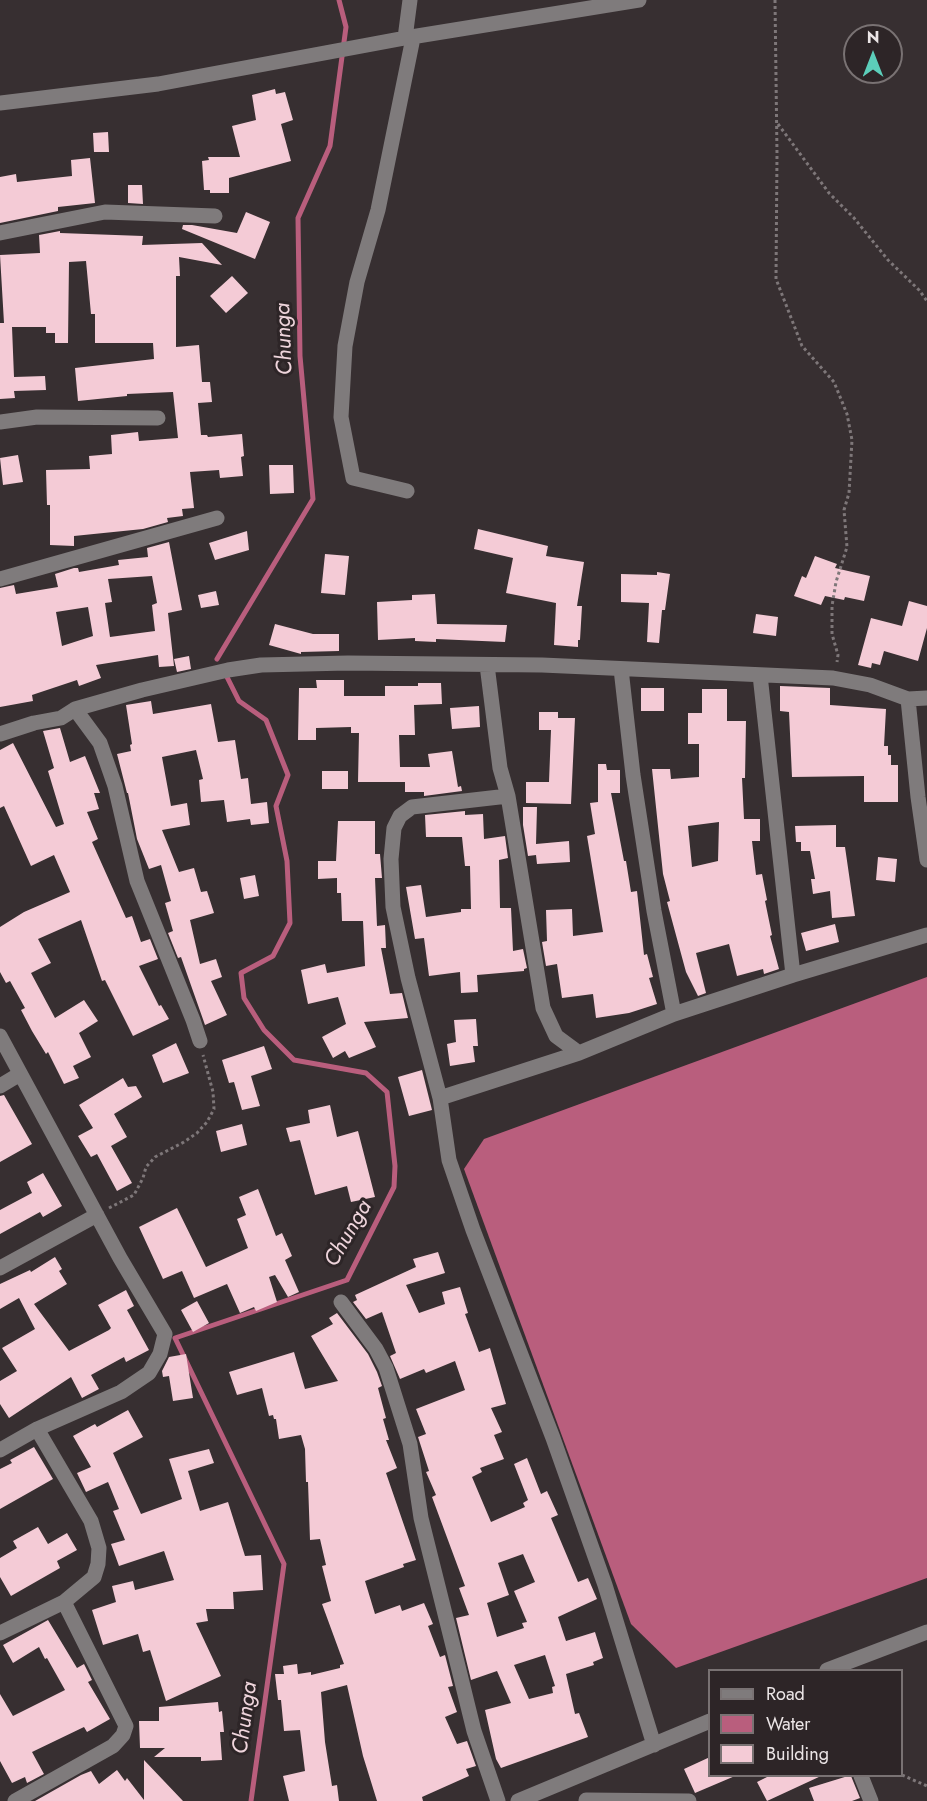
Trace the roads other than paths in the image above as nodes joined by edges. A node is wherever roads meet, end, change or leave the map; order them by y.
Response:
1 (410, 0) edge
2 (639, 0) edge
3 (409, 38) junction
4 (0, 103) edge
5 (215, 216) dead end
6 (0, 233) edge
7 (158, 418) dead end
8 (0, 422) edge
9 (407, 491) dead end
10 (217, 518) dead end
11 (0, 579) edge
12 (487, 665) junction
13 (621, 669) junction
14 (760, 675) junction
15 (927, 698) edge
16 (908, 699) junction
17 (75, 709) junction
18 (0, 734) edge
19 (508, 796) junction
20 (927, 860) edge
21 (927, 935) edge
22 (793, 975) junction
23 (674, 1014) junction
24 (0, 1036) edge
25 (200, 1041) road end
26 (579, 1053) junction
27 (20, 1074) junction
28 (0, 1086) edge
29 (440, 1098) junction
30 (97, 1215) junction
31 (0, 1268) edge
32 (341, 1302) dead end
33 (37, 1429) junction
34 (0, 1450) edge
35 (64, 1602) junction
36 (927, 1632) edge
37 (0, 1633) edge
38 (832, 1669) edge
39 (708, 1722) edge
40 (654, 1745) junction
41 (586, 1774) junction
42 (861, 1777) edge
43 (586, 1800) edge
44 (15, 1801) edge
45 (498, 1801) edge
46 (518, 1801) edge
47 (688, 1801) edge
48 (871, 1801) edge

1 - 3 street
2 - 3 street
3 - 4 street
3 - 9 street
5 - 6 street
7 - 8 street
10 - 11 street
12 - 13 street
12 - 17 street
12 - 19 street
13 - 14 street
13 - 23 street
14 - 16 street
14 - 22 street
15 - 16 street
16 - 20 street
17 - 18 street
17 - 25 street
19 - 26 street
19 - 29 street
21 - 22 street
22 - 23 street
23 - 26 street
24 - 27 street
26 - 29 street
27 - 28 street
27 - 30 street
29 - 40 street
30 - 31 street
30 - 33 street
32 - 45 street
33 - 34 street
33 - 35 street
35 - 37 street
35 - 44 street
36 - 38 street
39 - 40 street
40 - 41 street
41 - 43 street
41 - 46 street
42 - 48 street
43 - 47 street

